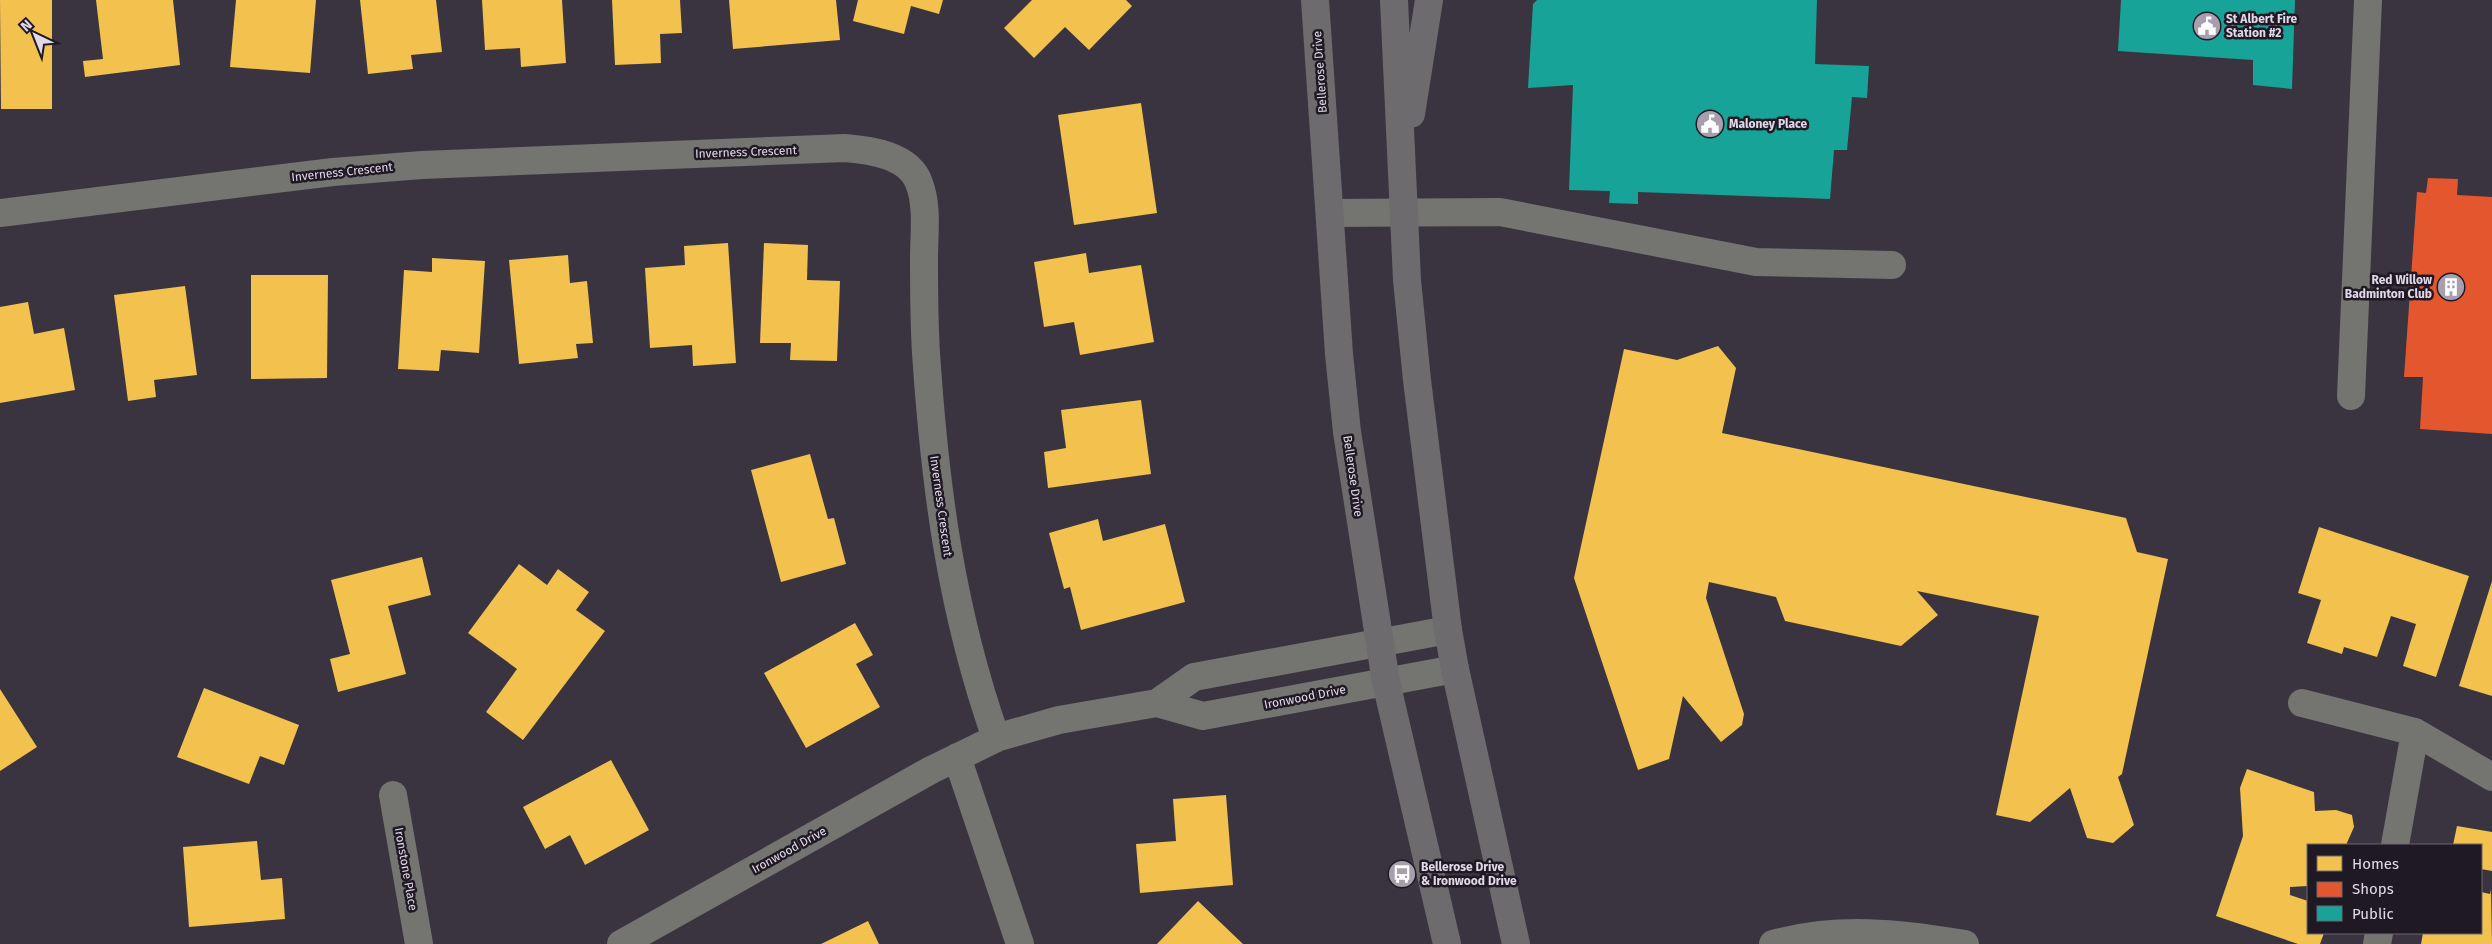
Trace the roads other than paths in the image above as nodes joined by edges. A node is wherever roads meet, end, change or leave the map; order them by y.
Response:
1 (1315, 0) edge
2 (1394, 0) edge
3 (1429, 0) edge
4 (2368, 0) edge
5 (1402, 175) junction
6 (0, 213) edge
7 (1330, 213) junction
8 (1404, 213) junction
9 (1892, 265) dead end
10 (2351, 396) dead end
11 (1448, 630) junction
12 (1378, 642) junction
13 (1454, 669) junction
14 (1386, 682) junction
15 (1157, 703) junction
16 (2302, 703) dead end
17 (2415, 732) junction
18 (996, 738) junction
19 (957, 757) junction
20 (2492, 778) edge
21 (393, 795) dead end
22 (2395, 844) edge
23 (1858, 938) edge
24 (419, 944) edge
25 (620, 944) edge
26 (1020, 944) edge
27 (1447, 944) edge
28 (1516, 944) edge
29 (1773, 944) edge
30 (1965, 944) edge

1 - 7 main road, Bellerose Drive
2 - 5 main road
3 - 5 main road
4 - 10 street
5 - 8 main road
6 - 18 street, Inverness Crescent
7 - 8 street
7 - 12 main road, Bellerose Drive
8 - 9 street
8 - 11 main road
11 - 12 street, Ironwood Drive
11 - 13 main road
12 - 14 main road, Bellerose Drive
12 - 15 street, Ironwood Drive
13 - 14 street, Ironwood Drive
13 - 28 main road
14 - 15 street, Ironwood Drive
14 - 27 main road, Bellerose Drive
15 - 18 street, Ironwood Drive
16 - 17 street
17 - 20 street
17 - 22 street
18 - 19 street, Ironwood Drive
19 - 25 street, Ironwood Drive
19 - 26 street
21 - 24 street, Ironstone Place
23 - 29 street
23 - 30 street

